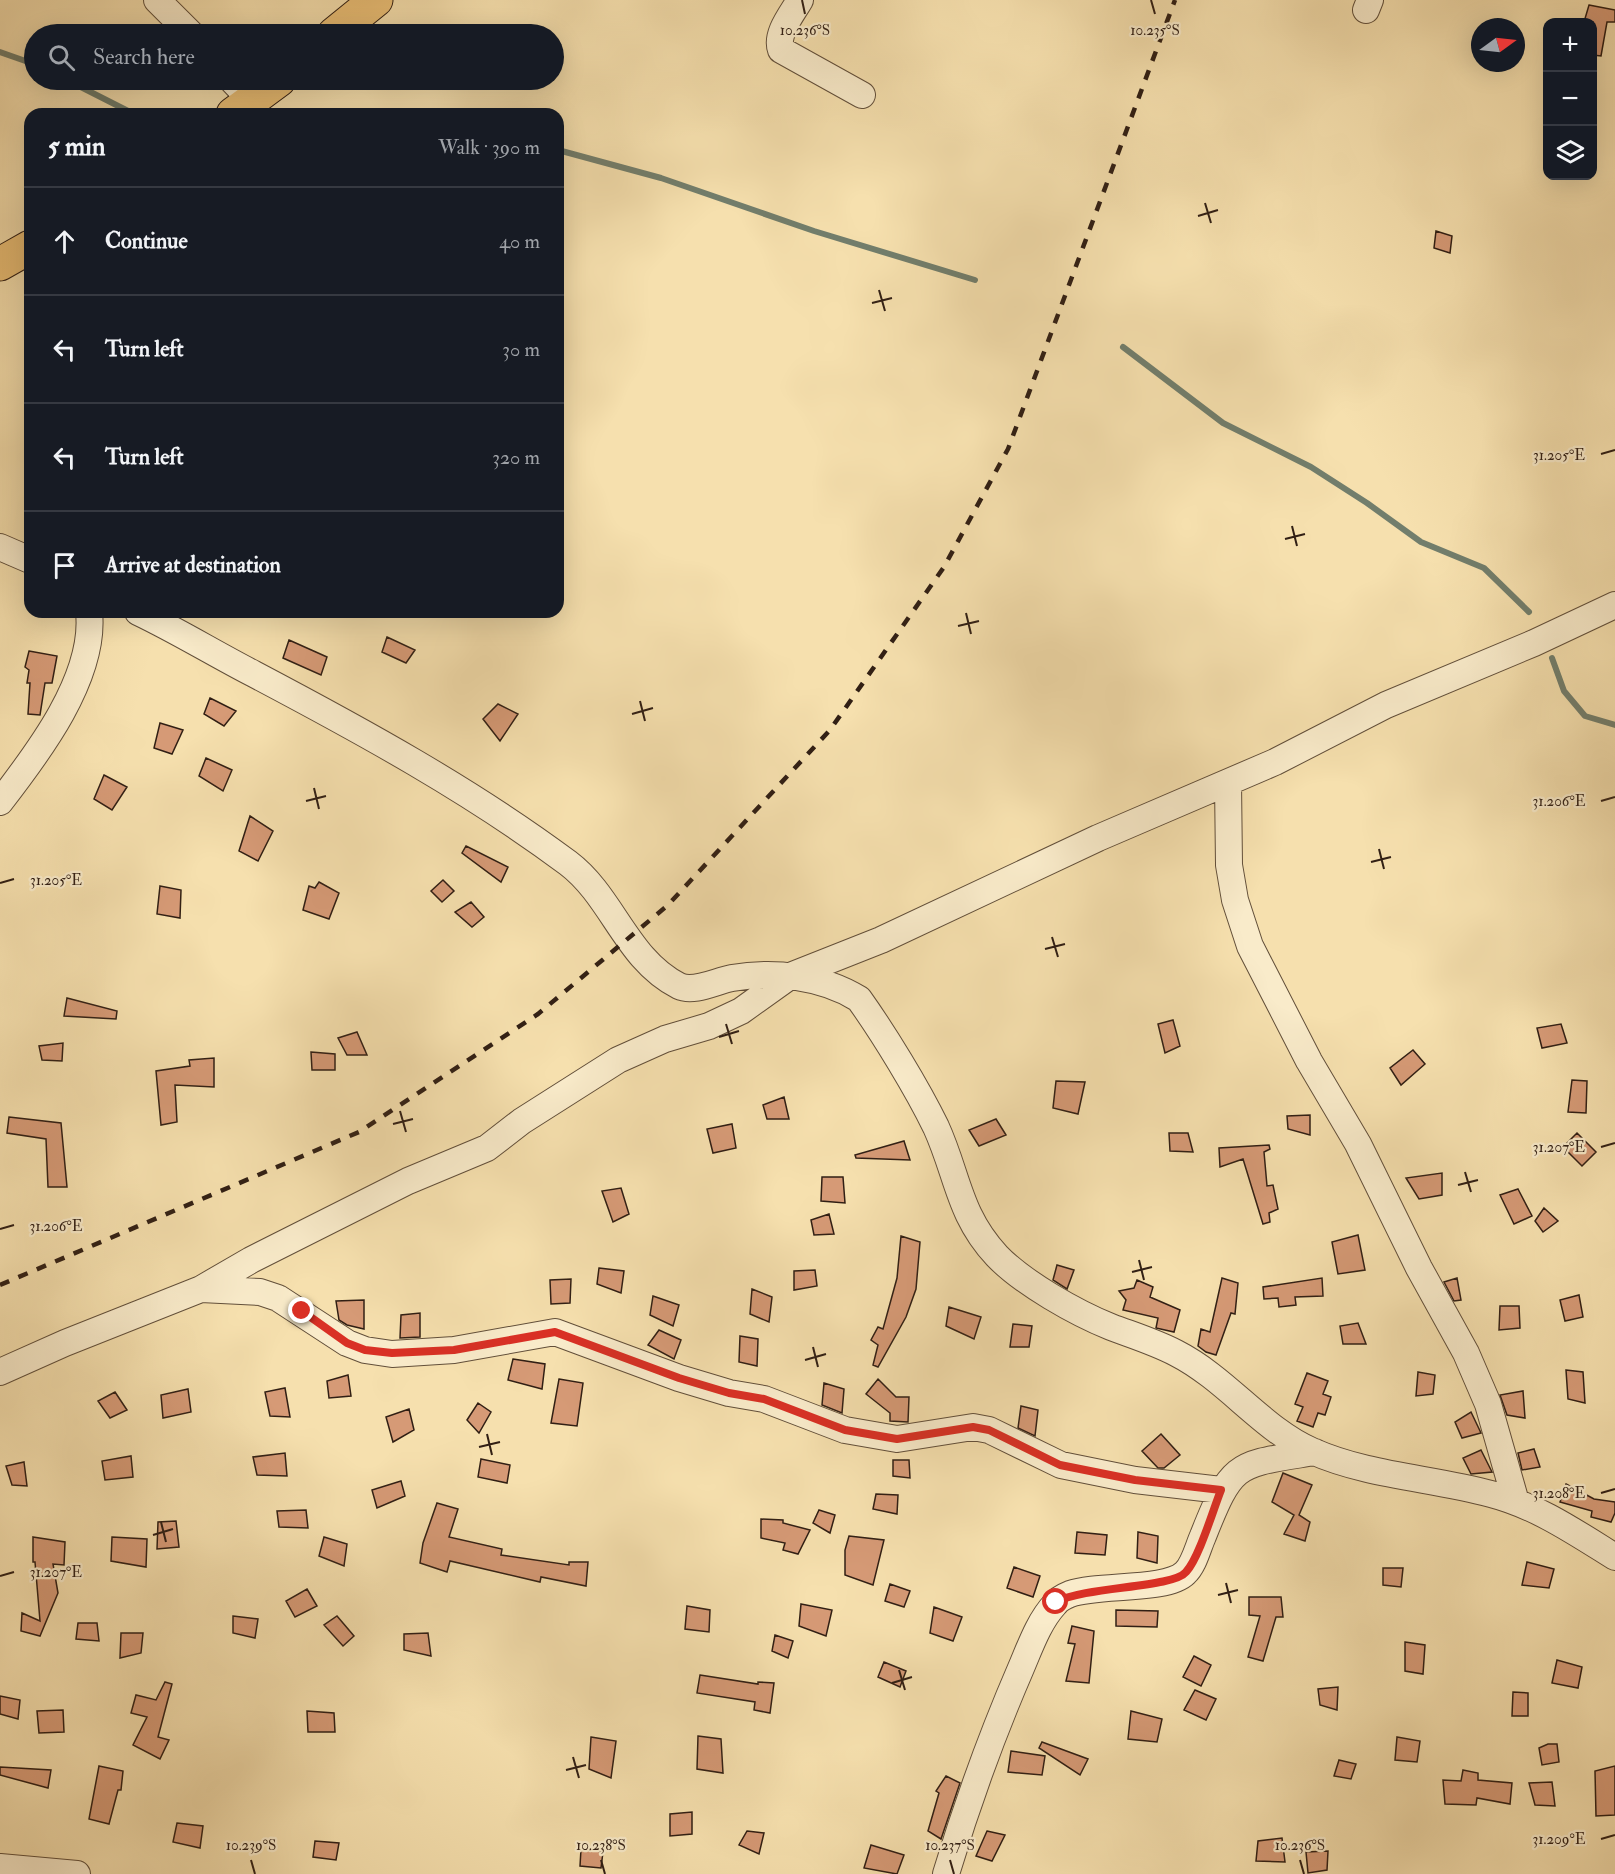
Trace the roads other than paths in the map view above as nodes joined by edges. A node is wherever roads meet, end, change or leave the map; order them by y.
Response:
1 (157, 0) edge
2 (376, 0) edge
3 (800, 0) edge
4 (182, 24) edge
5 (346, 24) edge
6 (257, 90) edge
7 (862, 95) dead end
8 (239, 98) edge
9 (24, 250) edge
10 (0, 264) edge
11 (0, 547) edge
12 (24, 558) edge
13 (1615, 605) edge
14 (90, 618) edge
15 (149, 618) edge
16 (1228, 783) junction
17 (0, 802) edge
18 (790, 976) junction
19 (201, 1289) junction
20 (0, 1372) edge
21 (1315, 1452) junction
22 (1221, 1490) junction
23 (1516, 1502) junction
24 (1615, 1557) edge
25 (0, 1867) edge
26 (77, 1874) edge
27 (946, 1874) edge

1 - 4 street
2 - 5 main road
3 - 7 street
6 - 8 main road
9 - 10 main road
11 - 12 street
13 - 16 street
14 - 17 street
15 - 18 street
16 - 18 street
16 - 23 street
18 - 19 street
18 - 21 street
19 - 20 street
19 - 22 street
21 - 22 street
21 - 23 street
22 - 27 street
23 - 24 street
25 - 26 street

